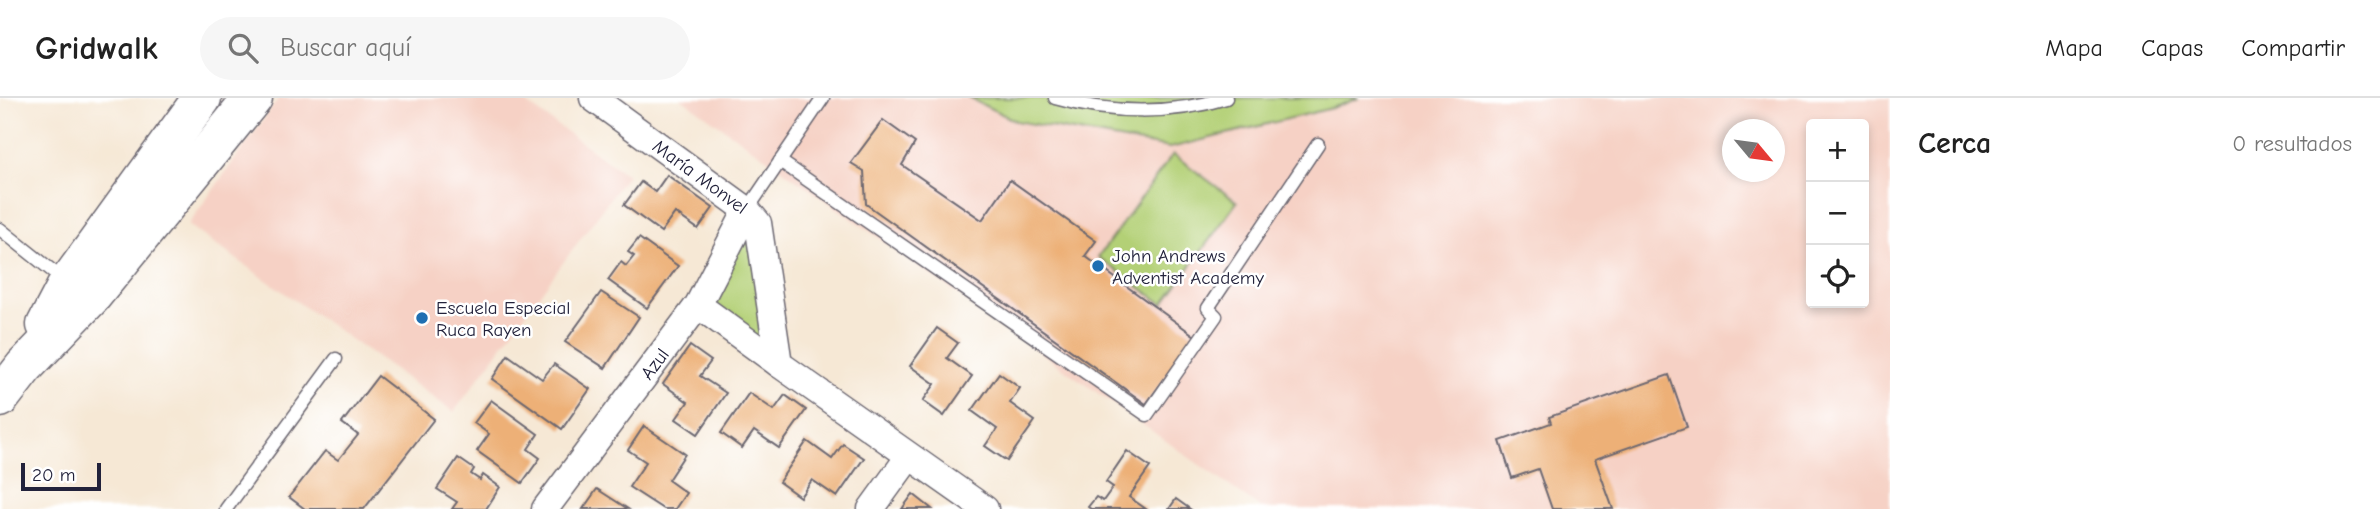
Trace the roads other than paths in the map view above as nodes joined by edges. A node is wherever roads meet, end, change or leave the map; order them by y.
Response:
1 (202, 98) edge
2 (253, 98) edge
3 (593, 98) edge
4 (823, 98) edge
5 (1055, 98) edge
6 (1226, 98) edge
7 (1318, 144) dead end
8 (780, 161) junction
9 (747, 210) junction
10 (0, 229) edge
11 (68, 283) junction
12 (698, 304) junction
13 (336, 359) dead end
14 (779, 364) junction
15 (24, 367) junction
16 (0, 398) edge
17 (908, 458) junction
18 (226, 509) edge
19 (545, 509) edge
20 (871, 509) edge
21 (985, 509) edge

1 - 11 main road
2 - 15 main road
3 - 9 street, María Monvel
4 - 8 lane
5 - 6 lane
7 - 8 lane
8 - 9 lane
9 - 12 street, Azul
9 - 14 street, María Monvel
10 - 11 lane
11 - 15 main road
12 - 14 street
12 - 19 street, Azul
13 - 18 lane
14 - 17 street
15 - 16 main road
17 - 20 street
17 - 21 street

